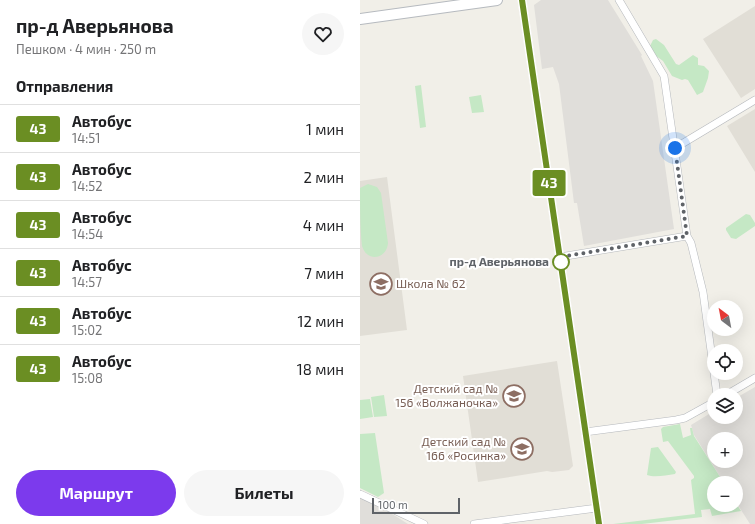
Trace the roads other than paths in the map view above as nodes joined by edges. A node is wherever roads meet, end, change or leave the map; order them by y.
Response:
1 (497, 0) edge
2 (522, 0) edge
3 (619, 0) edge
4 (360, 19) edge
5 (755, 100) edge
6 (675, 148) junction
7 (687, 236) junction
8 (560, 257) junction
9 (755, 378) edge
10 (716, 388) edge
11 (738, 388) edge
12 (707, 406) edge
13 (585, 432) junction
14 (360, 494) edge
15 (597, 508) junction
16 (424, 524) edge
17 (474, 524) edge
18 (599, 524) edge

1 - 4 main road
2 - 8 street
3 - 6 street
5 - 6 street
6 - 7 street
7 - 8 street
7 - 10 street
8 - 13 street
9 - 11 street
12 - 13 street
13 - 15 street
14 - 16 street
15 - 17 street
15 - 18 street

